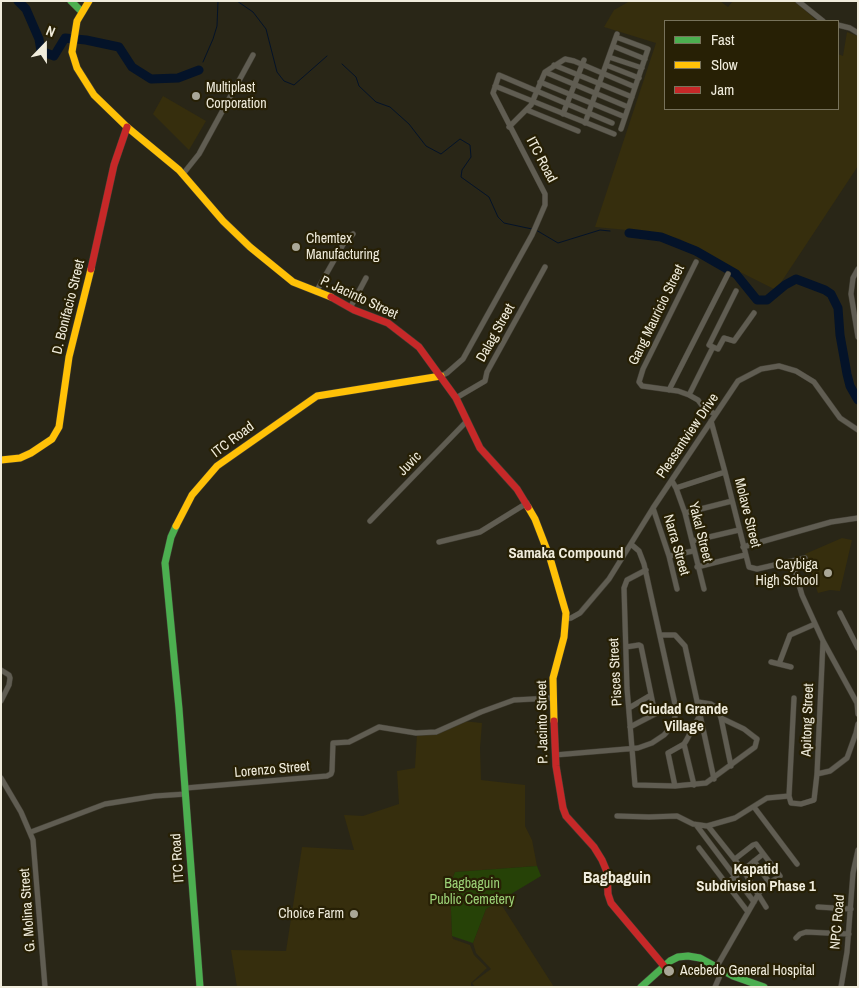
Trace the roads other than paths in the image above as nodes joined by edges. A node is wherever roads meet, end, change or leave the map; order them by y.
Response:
1 (71, 1) edge
2 (89, 1) edge
3 (798, 1) edge
4 (82, 12) junction
5 (822, 20) edge
6 (839, 25) edge
7 (858, 33) edge
8 (613, 46) junction
9 (253, 56) dead end
10 (609, 57) junction
11 (645, 58) junction
12 (583, 63) junction
13 (606, 65) junction
14 (554, 66) junction
15 (642, 68) junction
16 (545, 72) junction
17 (603, 74) junction
18 (578, 75) junction
19 (638, 78) junction
20 (540, 82) junction
21 (574, 84) junction
22 (600, 84) junction
23 (495, 86) junction
24 (635, 87) junction
25 (536, 91) junction
26 (596, 93) junction
27 (570, 95) junction
28 (632, 97) junction
29 (532, 101) junction
30 (567, 104) junction
31 (592, 104) junction
32 (628, 107) junction
33 (527, 110) junction
34 (589, 113) junction
35 (563, 114) junction
36 (625, 117) junction
37 (586, 123) junction
38 (612, 123) dead end
39 (127, 127) junction
40 (510, 127) junction
41 (621, 129) dead end
42 (578, 131) dead end
43 (614, 134) dead end
44 (183, 174) junction
45 (353, 234) dead end
46 (696, 262) dead end
47 (545, 267) dead end
48 (858, 270) edge
49 (728, 274) dead end
50 (366, 278) dead end
51 (736, 291) dead end
52 (316, 292) junction
53 (855, 294) edge
54 (350, 308) junction
55 (754, 313) dead end
56 (856, 320) edge
57 (858, 337) edge
58 (712, 347) junction
59 (441, 376) junction
60 (669, 390) junction
61 (689, 395) junction
62 (456, 398) junction
63 (715, 414) junction
64 (710, 421) junction
65 (466, 422) junction
66 (858, 430) edge
67 (1, 460) edge
68 (726, 472) junction
69 (672, 481) junction
70 (676, 488) junction
71 (732, 501) junction
72 (527, 503) junction
73 (653, 508) junction
74 (685, 513) junction
75 (858, 518) edge
76 (370, 521) dead end
77 (739, 530) junction
78 (692, 541) junction
79 (439, 542) dead end
80 (632, 545) junction
81 (743, 547) junction
82 (693, 550) junction
83 (745, 555) junction
84 (669, 556) junction
85 (805, 558) dead end
86 (792, 562) junction
87 (697, 567) junction
88 (646, 570) junction
89 (676, 589) dead end
90 (704, 589) dead end
91 (840, 614) dead end
92 (566, 619) junction
93 (815, 624) junction
94 (660, 635) junction
95 (855, 637) edge
96 (822, 641) junction
97 (626, 647) junction
98 (858, 648) edge
99 (771, 662) dead end
100 (778, 664) junction
101 (791, 667) dead end
102 (1, 670) edge
103 (651, 694) junction
104 (552, 698) junction
105 (794, 698) dead end
106 (1, 701) edge
107 (698, 702) junction
108 (629, 708) junction
109 (700, 714) junction
110 (858, 714) edge
111 (721, 718) junction
112 (858, 724) edge
113 (630, 727) junction
114 (857, 734) edge
115 (684, 744) junction
116 (632, 749) junction
117 (555, 754) junction
118 (731, 766) junction
119 (817, 774) junction
120 (1, 778) edge
121 (714, 779) junction
122 (675, 786) junction
123 (694, 786) junction
124 (3, 787) edge
125 (186, 791) junction
126 (789, 796) junction
127 (754, 806) junction
128 (617, 816) dead end
129 (696, 825) junction
130 (708, 826) junction
131 (31, 832) junction
132 (699, 848) dead end
133 (858, 850) edge
134 (763, 854) junction
135 (735, 859) junction
136 (857, 860) edge
137 (754, 862) junction
138 (797, 864) dead end
139 (743, 870) junction
140 (735, 877) junction
141 (769, 882) junction
142 (727, 884) junction
143 (759, 893) junction
144 (754, 902) junction
145 (766, 907) dead end
146 (818, 907) dead end
147 (851, 908) junction
148 (748, 912) junction
149 (849, 934) junction
150 (796, 938) dead end
151 (664, 966) junction
152 (719, 969) junction
153 (45, 987) edge
154 (200, 987) edge
155 (641, 987) edge
156 (715, 987) edge
157 (764, 987) edge
158 (841, 987) edge

1 - 4 street
2 - 4 street
3 - 5 street
4 - 39 street, P. Jacinto Street
6 - 7 street
8 - 10 street
8 - 11 street
8 - 11 street
9 - 44 street
10 - 13 street
10 - 15 street
11 - 15 street
12 - 14 street
12 - 17 street
12 - 18 street
13 - 17 street
13 - 19 street
14 - 16 street
14 - 18 street
15 - 19 street
16 - 20 street
16 - 21 street
17 - 22 street
17 - 24 street
18 - 21 street
18 - 22 street
19 - 24 street
20 - 25 street
20 - 27 street
21 - 26 street
21 - 27 street
22 - 26 street
22 - 28 street
23 - 25 street
23 - 29 street
23 - 40 street, ITC Road
24 - 28 street
25 - 29 street
25 - 30 street
26 - 31 street
26 - 32 street
27 - 30 street
27 - 31 street
28 - 32 street
29 - 33 street
29 - 35 street
30 - 34 street
30 - 35 street
31 - 34 street
31 - 36 street
32 - 36 street
33 - 40 street
33 - 42 street
34 - 37 street
34 - 38 street
35 - 37 street
36 - 41 street
37 - 43 street
39 - 44 street, P. Jacinto Street
39 - 67 street, D. Bonifacio Street
40 - 59 street, ITC Road
44 - 52 street, P. Jacinto Street
45 - 52 street
46 - 60 street, Gang Mauricio Street
47 - 62 street, Dalag Street
48 - 53 street
49 - 60 street
50 - 54 street
51 - 58 street
52 - 54 street, P. Jacinto Street
53 - 56 street
54 - 59 street, P. Jacinto Street
55 - 58 street
56 - 57 street
58 - 61 street
59 - 62 street, P. Jacinto Street
59 - 125 street, ITC Road
60 - 61 street, Gang Mauricio Street
61 - 63 street, Gang Mauricio Street
62 - 65 street, P. Jacinto Street
63 - 64 street, Pleasantview Drive
63 - 66 street, Pleasantview Drive
64 - 68 street, Molave Street
64 - 69 street, Pleasantview Drive
65 - 72 street, P. Jacinto Street
65 - 76 street, Juvic
68 - 70 street
68 - 71 street, Molave Street
69 - 70 street, Yakal Street
69 - 73 street, Pleasantview Drive
70 - 74 street, Yakal Street
71 - 74 street
71 - 77 street, Molave Street
72 - 79 street
72 - 92 street, P. Jacinto Street
73 - 80 street, Pleasantview Drive
73 - 84 street, Narra Street
74 - 78 street, Yakal Street
75 - 81 street
77 - 78 street
77 - 81 street, Molave Street
78 - 82 street, Yakal Street
80 - 88 street
80 - 92 street, Pleasantview Drive
81 - 83 street, Molave Street
82 - 84 street
82 - 87 street, Yakal Street
83 - 86 street, Molave Street
83 - 87 street
84 - 89 street, Narra Street
85 - 86 street, Molave Street
86 - 93 street
87 - 90 street, Yakal Street
88 - 94 street
88 - 97 street, Pisces Street
91 - 95 street
92 - 104 street, P. Jacinto Street
93 - 96 street
93 - 100 street
94 - 107 street
94 - 116 street
95 - 98 street
96 - 110 street
96 - 119 street, Apitong Street
97 - 103 street
97 - 108 street, Pisces Street
99 - 100 street
100 - 101 street
102 - 106 street
103 - 108 street
103 - 113 street
104 - 117 street, P. Jacinto Street
104 - 125 street, Lorenzo Street
105 - 126 street
107 - 109 street
107 - 111 street
108 - 113 street, Pisces Street
109 - 115 street
109 - 121 street
111 - 118 street
111 - 118 street
112 - 114 street
113 - 116 street, Pisces Street
114 - 119 street
115 - 122 street
115 - 123 street
116 - 117 street
116 - 122 street, Pisces Street
117 - 151 street, P. Jacinto Street
118 - 121 street
119 - 126 street, Apitong Street
120 - 124 street, G. Molina Street
121 - 123 street
122 - 123 street
124 - 131 street, G. Molina Street
125 - 131 street
125 - 154 street, ITC Road
126 - 127 street
127 - 130 street
127 - 138 street
128 - 129 street
129 - 130 street
129 - 140 street
130 - 135 street
131 - 153 street, G. Molina Street
132 - 142 street
133 - 136 street, NPC Road
134 - 135 street
134 - 137 street
134 - 141 street
135 - 139 street
136 - 147 street, NPC Road
137 - 139 street
137 - 141 street
139 - 140 street
139 - 143 street
140 - 142 street
140 - 144 street
141 - 143 street
142 - 148 street
143 - 144 street
143 - 145 street
144 - 148 street
146 - 147 street
147 - 149 street, NPC Road
148 - 152 street
149 - 150 street
149 - 158 street, NPC Road
151 - 152 street
151 - 155 street
152 - 156 street
152 - 157 street

